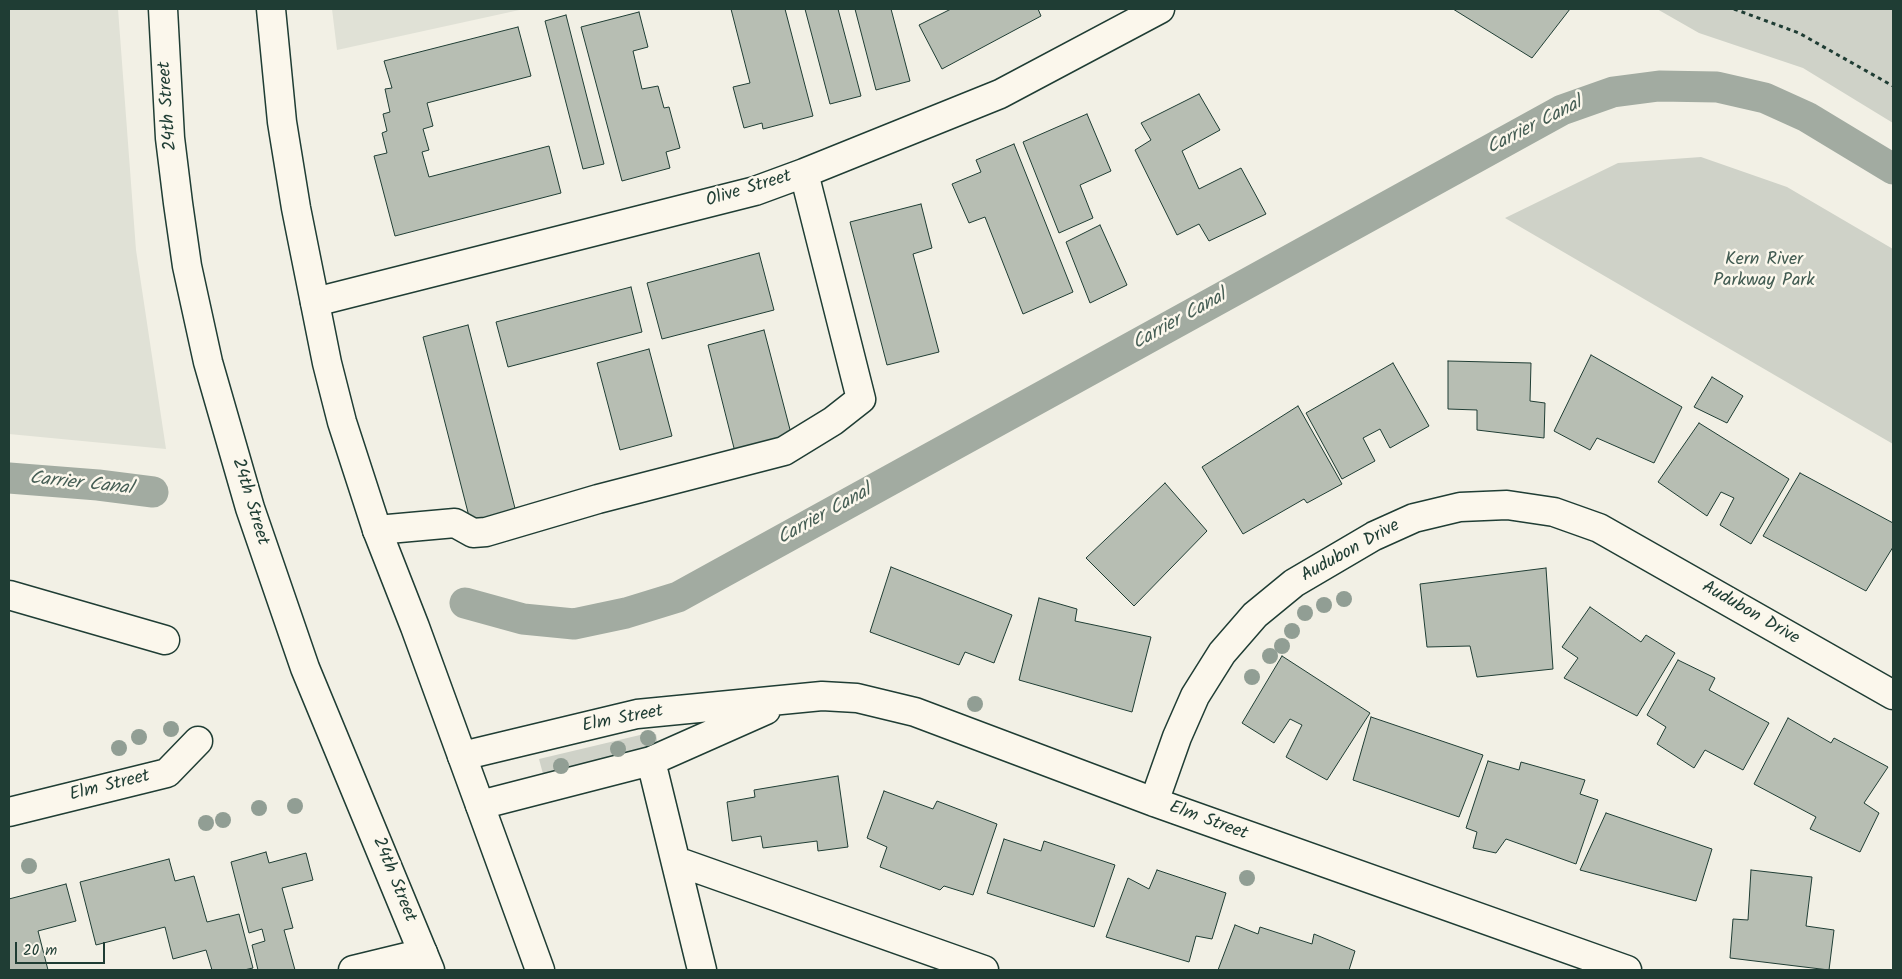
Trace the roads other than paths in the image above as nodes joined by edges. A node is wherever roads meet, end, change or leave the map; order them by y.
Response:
1 (163, 9) edge
2 (271, 9) edge
3 (1158, 10) edge
4 (804, 173) junction
5 (315, 302) junction
6 (377, 530) junction
7 (9, 595) edge
8 (165, 640) dead end
9 (1893, 696) edge
10 (786, 701) junction
11 (198, 741) dead end
12 (462, 756) junction
13 (651, 761) junction
14 (1154, 802) junction
15 (480, 805) junction
16 (9, 812) edge
17 (676, 862) junction
18 (426, 962) edge
19 (353, 970) edge
20 (540, 970) edge
21 (702, 970) edge
22 (984, 970) edge
23 (1627, 970) edge

1 - 18 street, 24th Street
2 - 5 street
3 - 4 street, Olive Street
4 - 5 street, Olive Street
4 - 6 street
5 - 6 street
6 - 12 street
7 - 8 street
9 - 14 street, Audubon Drive
10 - 12 street, Elm Street
10 - 13 street, Elm Street
10 - 14 street, Elm Street
11 - 16 street, Elm Street
12 - 15 street
13 - 15 street, Elm Street
13 - 17 street
14 - 23 street, Elm Street
15 - 20 street
17 - 21 street
17 - 22 street
18 - 19 street

